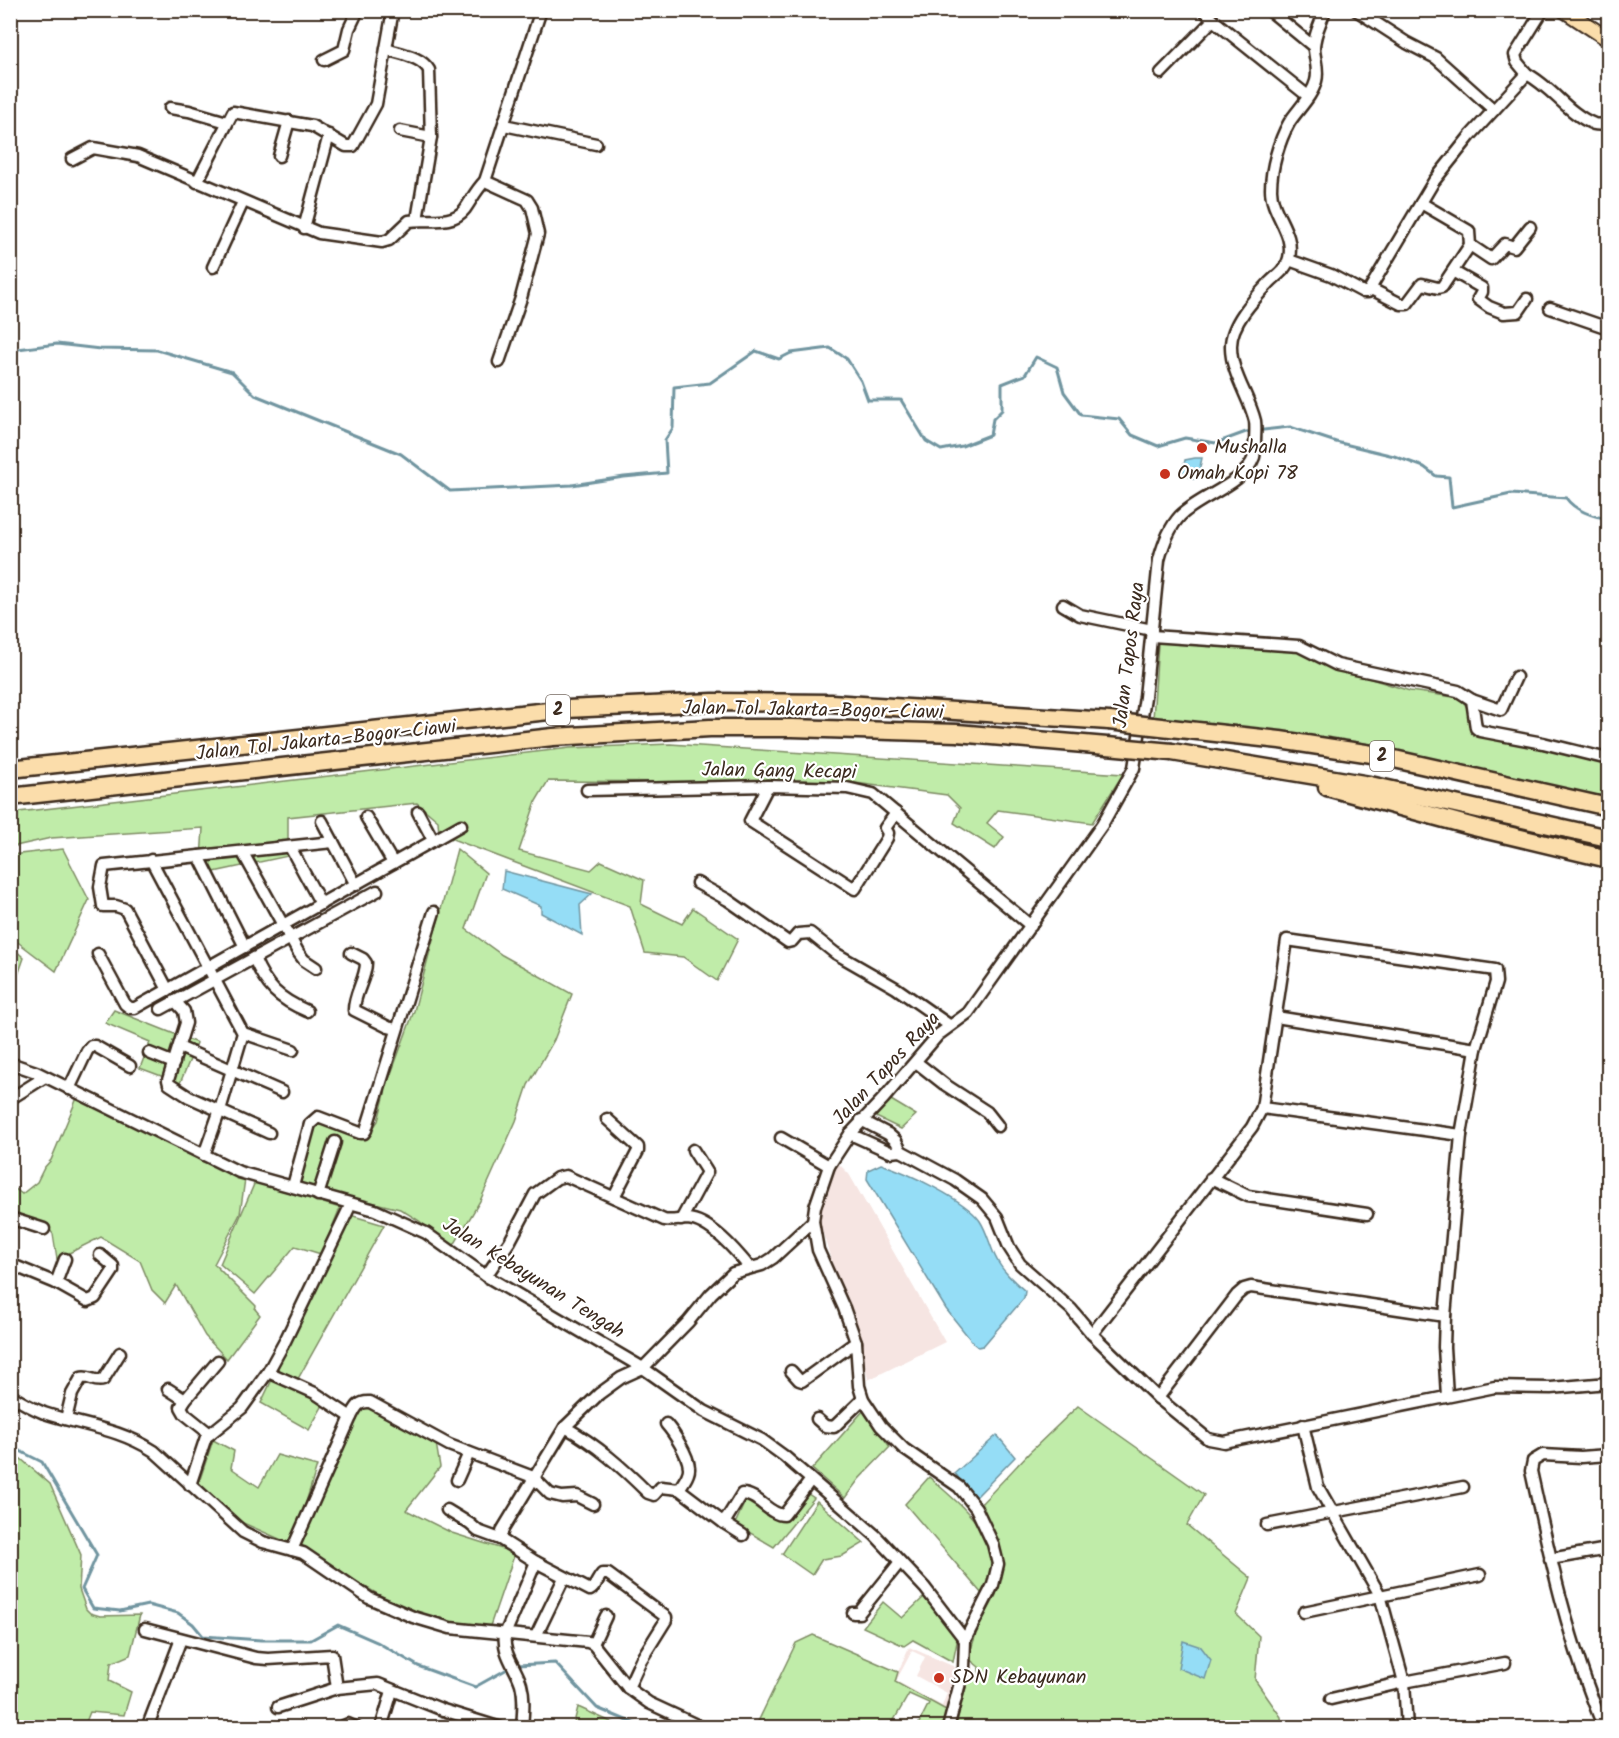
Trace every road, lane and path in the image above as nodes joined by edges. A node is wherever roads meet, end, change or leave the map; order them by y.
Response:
1 (358, 10) edge
2 (393, 10) edge
3 (541, 10) edge
4 (1204, 10) edge
5 (1269, 10) edge
6 (1326, 10) edge
7 (1356, 10) edge
8 (1543, 10) edge
9 (1564, 10) edge
10 (1213, 20) junction
11 (1608, 39) edge
12 (1314, 47) junction
13 (386, 49) junction
14 (324, 60) dead end
15 (1161, 73) dead end
16 (1527, 75) junction
17 (1308, 96) junction
18 (170, 108) dead end
19 (1494, 110) junction
20 (289, 121) junction
21 (227, 122) junction
22 (1608, 124) edge
23 (504, 125) junction
24 (400, 131) dead end
25 (329, 135) junction
26 (431, 136) junction
27 (596, 144) dead end
28 (279, 156) dead end
29 (72, 159) dead end
30 (485, 181) junction
31 (197, 182) junction
32 (243, 202) junction
33 (1421, 203) junction
34 (417, 220) junction
35 (1530, 227) dead end
36 (304, 228) junction
37 (1470, 245) junction
38 (1289, 260) junction
39 (213, 267) dead end
40 (1454, 272) junction
41 (1371, 288) junction
42 (1527, 299) dead end
43 (1550, 308) dead end
44 (1608, 328) edge
45 (499, 362) dead end
46 (1062, 605) dead end
47 (1152, 633) junction
48 (1516, 677) dead end
49 (1472, 700) junction
50 (1197, 756) junction
51 (1608, 759) edge
52 (10, 769) edge
53 (768, 786) junction
54 (587, 790) dead end
55 (10, 797) edge
56 (1608, 807) edge
57 (418, 812) dead end
58 (896, 813) junction
59 (366, 817) dead end
60 (322, 821) dead end
61 (461, 825) dead end
62 (1608, 838) edge
63 (434, 840) junction
64 (333, 842) junction
65 (290, 847) junction
66 (243, 853) junction
67 (199, 856) junction
68 (1608, 859) edge
69 (151, 860) junction
70 (393, 864) junction
71 (697, 883) dead end
72 (356, 885) junction
73 (377, 891) dead end
74 (321, 904) junction
75 (434, 912) dead end
76 (284, 925) junction
77 (1031, 926) junction
78 (291, 938) junction
79 (245, 947) junction
80 (351, 953) dead end
81 (98, 954) dead end
82 (254, 958) junction
83 (208, 968) junction
84 (316, 968) dead end
85 (214, 980) junction
86 (168, 990) junction
87 (176, 1001) junction
88 (161, 1009) dead end
89 (307, 1011) dead end
90 (1276, 1017) junction
91 (950, 1025) junction
92 (396, 1029) junction
93 (243, 1033) junction
94 (179, 1047) junction
95 (1476, 1049) junction
96 (293, 1050) dead end
97 (149, 1053) dead end
98 (916, 1062) junction
99 (10, 1063) edge
100 (174, 1063) junction
101 (129, 1066) dead end
102 (232, 1070) junction
103 (40, 1073) junction
104 (69, 1089) junction
105 (282, 1092) dead end
106 (10, 1099) edge
107 (1262, 1108) junction
108 (220, 1110) junction
109 (607, 1119) dead end
110 (861, 1120) junction
111 (998, 1126) dead end
112 (269, 1133) dead end
113 (850, 1134) junction
114 (1461, 1135) junction
115 (781, 1138) dead end
116 (335, 1142) dead end
117 (693, 1150) dead end
118 (901, 1150) junction
119 (204, 1155) junction
120 (829, 1166) junction
121 (1211, 1178) junction
122 (293, 1186) junction
123 (318, 1195) junction
124 (615, 1197) junction
125 (351, 1204) junction
126 (1367, 1214) dead end
127 (10, 1218) edge
128 (681, 1220) junction
129 (813, 1221) junction
130 (45, 1229) dead end
131 (100, 1255) dead end
132 (65, 1259) dead end
133 (10, 1264) edge
134 (750, 1268) junction
135 (486, 1276) junction
136 (56, 1283) junction
137 (1445, 1316) junction
138 (1092, 1334) junction
139 (856, 1342) junction
140 (120, 1353) dead end
141 (218, 1361) dead end
142 (643, 1368) junction
143 (791, 1371) dead end
144 (268, 1372) junction
145 (1608, 1383) edge
146 (168, 1389) dead end
147 (10, 1395) edge
148 (1447, 1396) junction
149 (863, 1398) junction
150 (1158, 1398) junction
151 (185, 1400) junction
152 (351, 1417) junction
153 (66, 1419) junction
154 (817, 1419) dead end
155 (666, 1424) dead end
156 (1303, 1425) junction
157 (565, 1427) junction
158 (210, 1434) junction
159 (468, 1453) junction
160 (1608, 1455) edge
161 (533, 1477) junction
162 (457, 1480) dead end
163 (810, 1480) junction
164 (190, 1485) junction
165 (1463, 1486) dead end
166 (679, 1489) junction
167 (593, 1503) dead end
168 (447, 1510) dead end
169 (1334, 1514) junction
170 (724, 1523) junction
171 (1267, 1526) dead end
172 (743, 1535) dead end
173 (500, 1539) junction
174 (1608, 1549) edge
175 (292, 1550) junction
176 (1550, 1559) junction
177 (536, 1562) junction
178 (900, 1562) junction
179 (1480, 1575) dead end
180 (564, 1578) junction
181 (1380, 1595) junction
182 (1304, 1612) dead end
183 (853, 1613) dead end
184 (606, 1616) dead end
185 (145, 1629) dead end
186 (505, 1634) junction
187 (536, 1636) junction
188 (181, 1639) junction
189 (965, 1640) junction
190 (593, 1644) junction
191 (1505, 1663) dead end
192 (1404, 1682) junction
193 (337, 1688) junction
194 (628, 1688) junction
195 (392, 1691) junction
196 (1331, 1699) dead end
197 (278, 1707) dead end
198 (147, 1728) edge
199 (339, 1728) edge
200 (357, 1728) edge
201 (381, 1728) edge
202 (501, 1728) edge
203 (522, 1728) edge
204 (703, 1728) edge
205 (948, 1728) edge
206 (1407, 1728) edge
207 (1604, 1728) edge

1 - 14 street
2 - 13 street
3 - 23 street
4 - 10 street
5 - 12 street
6 - 12 street
7 - 19 street
8 - 16 street
9 - 11 main road
10 - 15 street
10 - 17 street
12 - 17 street
13 - 25 street
13 - 26 street
16 - 19 street
16 - 22 street
17 - 38 street
18 - 21 street
19 - 33 street
20 - 21 street
20 - 25 street
20 - 28 street
21 - 31 street
23 - 27 street
23 - 30 street
24 - 26 street
25 - 36 street
26 - 34 street
29 - 31 street
30 - 34 street
30 - 45 street
31 - 32 street
32 - 36 street
32 - 39 street
33 - 37 street
33 - 41 street
34 - 36 street
35 - 37 street
37 - 40 street
38 - 41 street
38 - 47 street, Jalan Tapos Raya
40 - 41 street
40 - 42 street
43 - 44 street
46 - 47 street
47 - 49 street
47 - 77 street, Jalan Tapos Raya
48 - 49 street
49 - 51 street
50 - 55 highway, Jalan Tol Jakarta–Bogor–Ciawi / 2, bridge
50 - 62 highway, Jalan Tol Jakarta–Bogor–Ciawi / 2
50 - 68 highway
52 - 56 highway, Jalan Tol Jakarta–Bogor–Ciawi / 2, bridge
53 - 54 street, Jalan Gang Kecapi
53 - 58 street, Jalan Gang Kecapi
53 - 58 street
57 - 63 street
58 - 77 street, Jalan Gang Kecapi
59 - 70 street
60 - 64 street
61 - 63 street
63 - 70 street
64 - 65 street
64 - 72 street
65 - 66 street
65 - 74 street
66 - 67 street
66 - 76 street
67 - 69 street
67 - 79 street
69 - 83 street
69 - 86 street
70 - 72 street
71 - 91 street
72 - 74 street
73 - 78 street
74 - 76 street
75 - 92 street
76 - 78 street
76 - 79 street
77 - 91 street, Jalan Tapos Raya
78 - 82 street
78 - 84 street
79 - 83 street
80 - 92 street
81 - 86 street
82 - 85 street
82 - 89 street
83 - 85 street
83 - 86 street
85 - 87 street
85 - 93 street
87 - 88 street
87 - 94 street
90 - 95 street
90 - 95 street
90 - 107 street
91 - 98 street, Jalan Tapos Raya
92 - 122 street
93 - 96 street
93 - 102 street
94 - 100 street
94 - 102 street
95 - 114 street
97 - 100 street
98 - 110 street, Jalan Tapos Raya
98 - 111 street
99 - 103 street, Jalan Kebayunan Tengah
100 - 108 street
101 - 104 street
102 - 105 street
102 - 108 street
103 - 104 street, Jalan Kebayunan Tengah
103 - 106 street
104 - 119 street, Jalan Kebayunan Tengah
107 - 114 street
107 - 121 street
108 - 112 street
108 - 119 street
109 - 124 street
110 - 113 street, Jalan Tapos Raya
110 - 118 street
113 - 118 street
113 - 120 street, Jalan Tapos Raya
114 - 137 street
115 - 120 street
116 - 123 street
117 - 128 street
118 - 138 street
119 - 122 street, Jalan Kebayunan Tengah
120 - 129 street, Jalan Tapos Raya
121 - 126 street
121 - 138 street
122 - 123 street, Jalan Kebayunan Tengah
123 - 125 street, Jalan Kebayunan Tengah
124 - 128 street
124 - 135 street
125 - 135 street, Jalan Kebayunan Tengah
125 - 144 street
127 - 130 street
128 - 134 street
129 - 134 street
129 - 139 street, Jalan Tapos Raya
131 - 136 street
132 - 136 street
133 - 136 street
134 - 142 street
135 - 142 street, Jalan Kebayunan Tengah
137 - 148 street
137 - 150 street
138 - 150 street
139 - 143 street
139 - 149 street, Jalan Tapos Raya
140 - 153 street
141 - 151 street
142 - 157 street
142 - 163 street, Jalan Kebayunan Tengah
144 - 152 street
144 - 158 street
145 - 148 street
146 - 151 street
147 - 153 street
148 - 156 street
149 - 154 street
149 - 189 street, Jalan Tapos Raya
150 - 156 street
151 - 158 street
152 - 159 street
152 - 175 street
153 - 164 street
155 - 166 street
156 - 169 street
157 - 161 street
157 - 166 street
158 - 164 street
159 - 161 street
159 - 162 street
160 - 176 street
161 - 167 street
161 - 173 street
163 - 170 street
163 - 178 street, Jalan Kebayunan Tengah
164 - 175 street
165 - 169 street
166 - 170 street
168 - 173 street
169 - 171 street
169 - 181 street
170 - 172 street
173 - 177 street
174 - 176 street
175 - 186 street
176 - 207 street
177 - 180 street
177 - 186 street
178 - 183 street
178 - 189 street, Jalan Kebayunan Tengah
179 - 181 street
180 - 187 street
180 - 194 street
181 - 182 street
181 - 192 street
184 - 190 street
185 - 188 street
186 - 187 street
186 - 203 street
187 - 190 street
188 - 193 street
188 - 198 street
189 - 205 street, Jalan Tapos Raya
190 - 194 street
191 - 192 street
192 - 196 street
192 - 206 street
193 - 195 street
193 - 197 street
194 - 204 street
195 - 201 street
195 - 202 street
199 - 200 street

